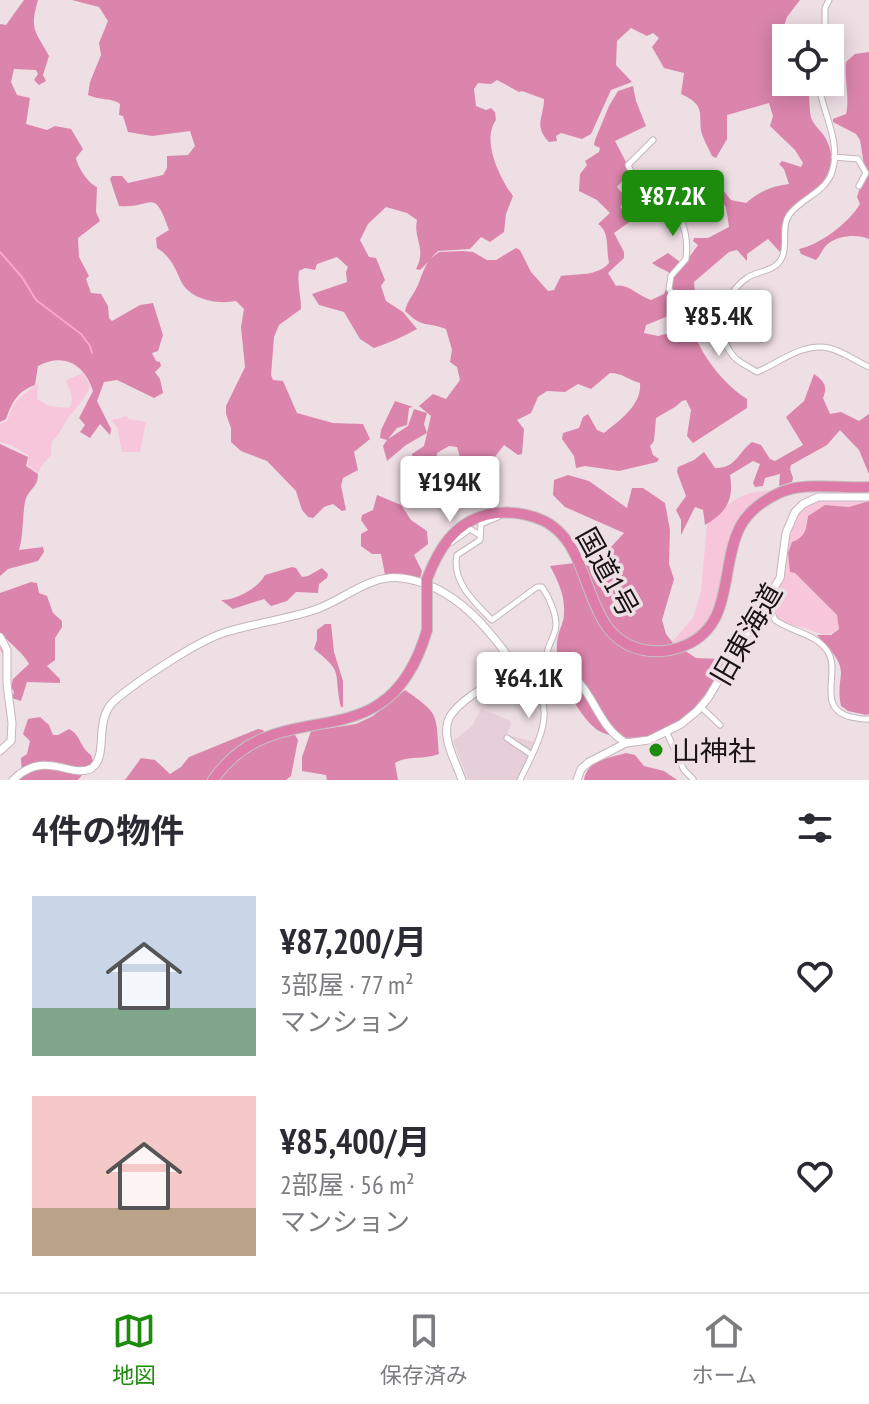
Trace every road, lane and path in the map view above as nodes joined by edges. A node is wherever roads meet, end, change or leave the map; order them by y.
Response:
1 (829, 0) edge
2 (825, 24) edge
3 (822, 96) edge
4 (653, 140) dead end
5 (834, 157) junction
6 (859, 186) dead end
7 (722, 318) junction
8 (869, 367) edge
9 (869, 487) edge
10 (869, 497) edge
11 (514, 513) junction
12 (480, 535) junction
13 (432, 565) junction
14 (767, 602) junction
15 (0, 637) edge
16 (547, 663) junction
17 (516, 671) junction
18 (701, 707) junction
19 (869, 719) edge
20 (720, 725) dead end
21 (666, 731) junction
22 (507, 738) dead end
23 (626, 743) junction
24 (0, 751) edge
25 (532, 755) junction
26 (693, 779) edge
27 (13, 780) edge
28 (213, 780) edge
29 (462, 780) edge
30 (520, 780) edge
31 (577, 780) edge

1 - 2 street
3 - 5 street
4 - 7 street
5 - 6 street
5 - 7 street
7 - 8 street
9 - 11 highway, 国道1号
10 - 14 street, 旧東海道
11 - 12 street
11 - 13 highway
12 - 13 street
12 - 16 street
13 - 28 highway, bridge
14 - 18 street, 旧東海道
14 - 19 street
15 - 24 street
16 - 17 street
16 - 23 street
17 - 25 street
17 - 27 street
17 - 29 street
18 - 20 street
18 - 21 street, 旧東海道
21 - 23 street, 旧東海道
21 - 26 street
22 - 25 street
23 - 31 street, 旧東海道
25 - 30 street

